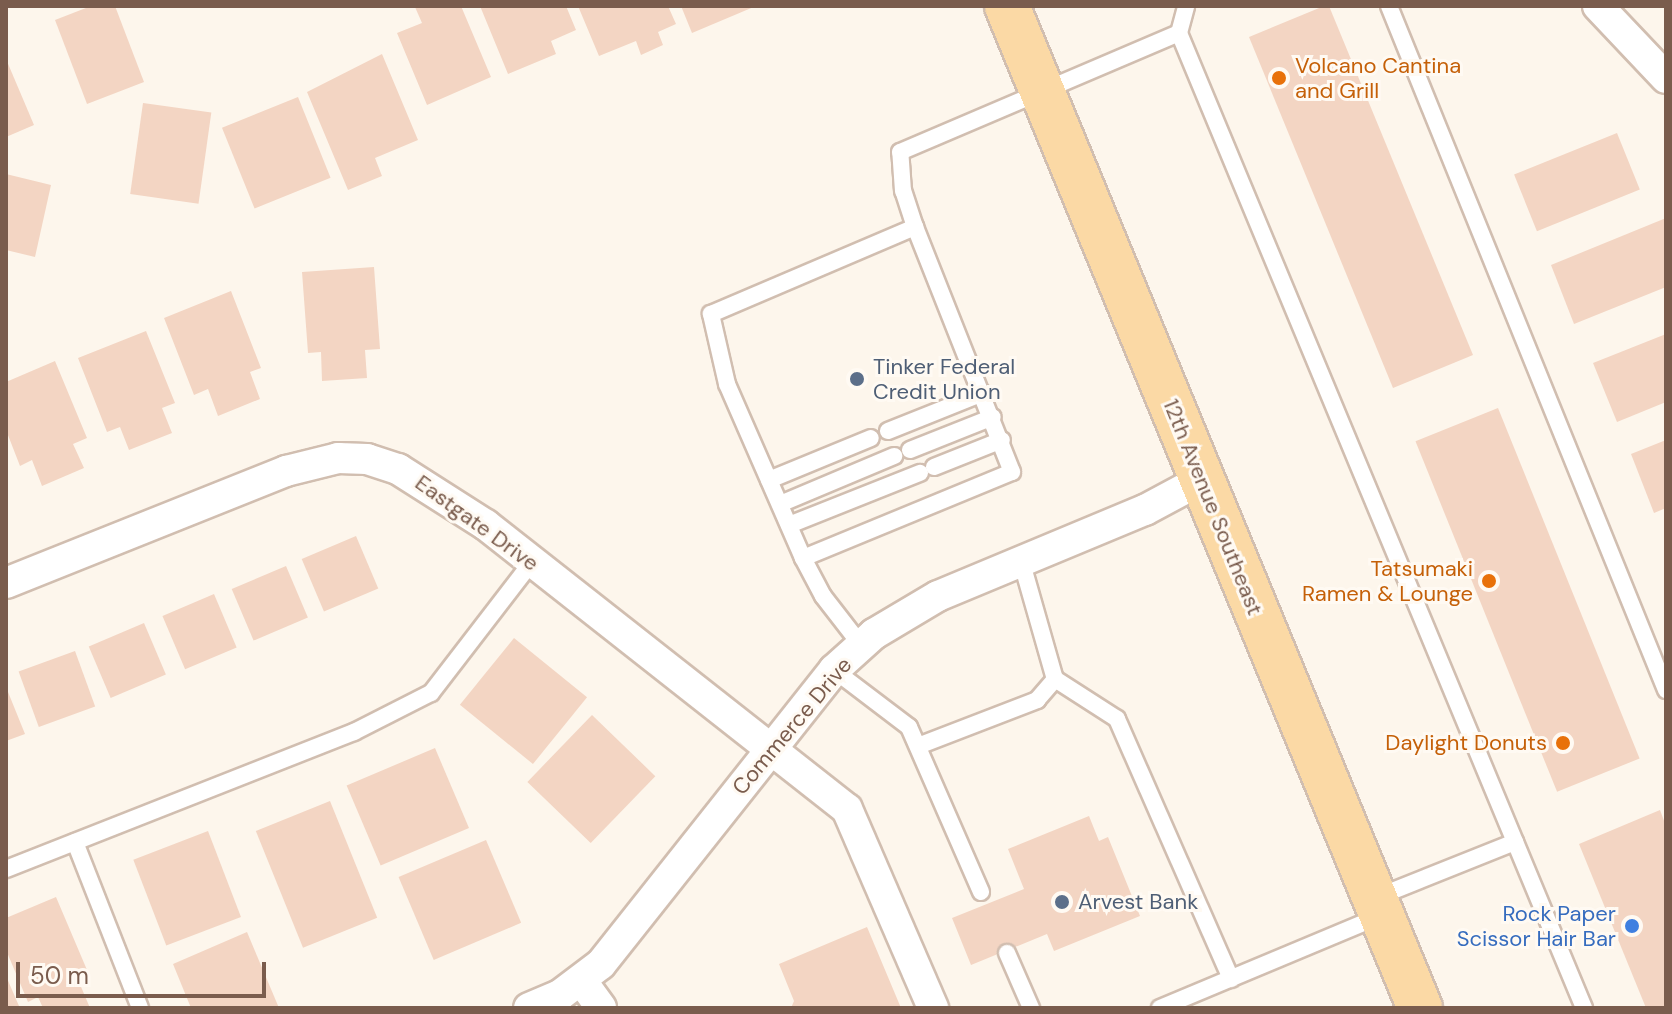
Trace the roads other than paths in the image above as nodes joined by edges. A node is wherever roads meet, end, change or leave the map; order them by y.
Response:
1 (1007, 6) edge
2 (1186, 6) edge
3 (1389, 6) edge
4 (1598, 6) edge
5 (1179, 33) junction
6 (1666, 78) edge
7 (1042, 91) junction
8 (915, 227) junction
9 (983, 393) junction
10 (993, 417) junction
11 (888, 431) dead end
12 (871, 438) dead end
13 (1002, 440) junction
14 (769, 480) junction
15 (1201, 480) junction
16 (780, 504) junction
17 (789, 525) junction
18 (803, 558) junction
19 (1021, 560) junction
20 (532, 562) junction
21 (6, 583) edge
22 (861, 645) junction
23 (834, 670) junction
24 (1055, 679) junction
25 (1666, 690) edge
26 (918, 746) junction
27 (769, 748) junction
28 (75, 842) junction
29 (1515, 842) junction
30 (6, 869) edge
31 (981, 892) dead end
32 (1378, 907) junction
33 (1007, 953) dead end
34 (1231, 979) junction
35 (581, 980) junction
36 (140, 1008) edge
37 (529, 1008) edge
38 (601, 1008) edge
39 (933, 1008) edge
40 (1031, 1008) edge
41 (1160, 1008) edge
42 (1420, 1008) edge
43 (1584, 1008) edge

1 - 7 main road, 12th Avenue Southeast
2 - 5 lane
3 - 25 lane
4 - 6 street
5 - 7 lane
5 - 29 lane
7 - 8 lane
7 - 15 main road, 12th Avenue Southeast
8 - 9 lane
8 - 14 lane
9 - 10 lane
9 - 11 lane
10 - 13 lane
10 - 16 lane
12 - 14 lane
13 - 17 lane
13 - 18 lane
14 - 16 lane
15 - 19 street, Commerce Drive
15 - 32 main road, 12th Avenue Southeast
16 - 17 lane
17 - 18 lane
18 - 22 lane
19 - 22 street, Commerce Drive
19 - 24 lane
20 - 21 street, Eastgate Drive
20 - 27 street, Eastgate Drive
20 - 28 lane
22 - 23 street, Commerce Drive
23 - 26 lane
23 - 27 street, Commerce Drive
24 - 26 lane
24 - 34 lane
26 - 31 lane
27 - 35 street, Commerce Drive
27 - 39 street, Eastgate Drive
28 - 30 lane
28 - 36 lane
29 - 32 lane
29 - 43 lane
32 - 34 lane
32 - 42 main road, 12th Avenue Southeast
33 - 40 lane
34 - 41 lane
35 - 37 street, Commerce Drive
35 - 38 street

